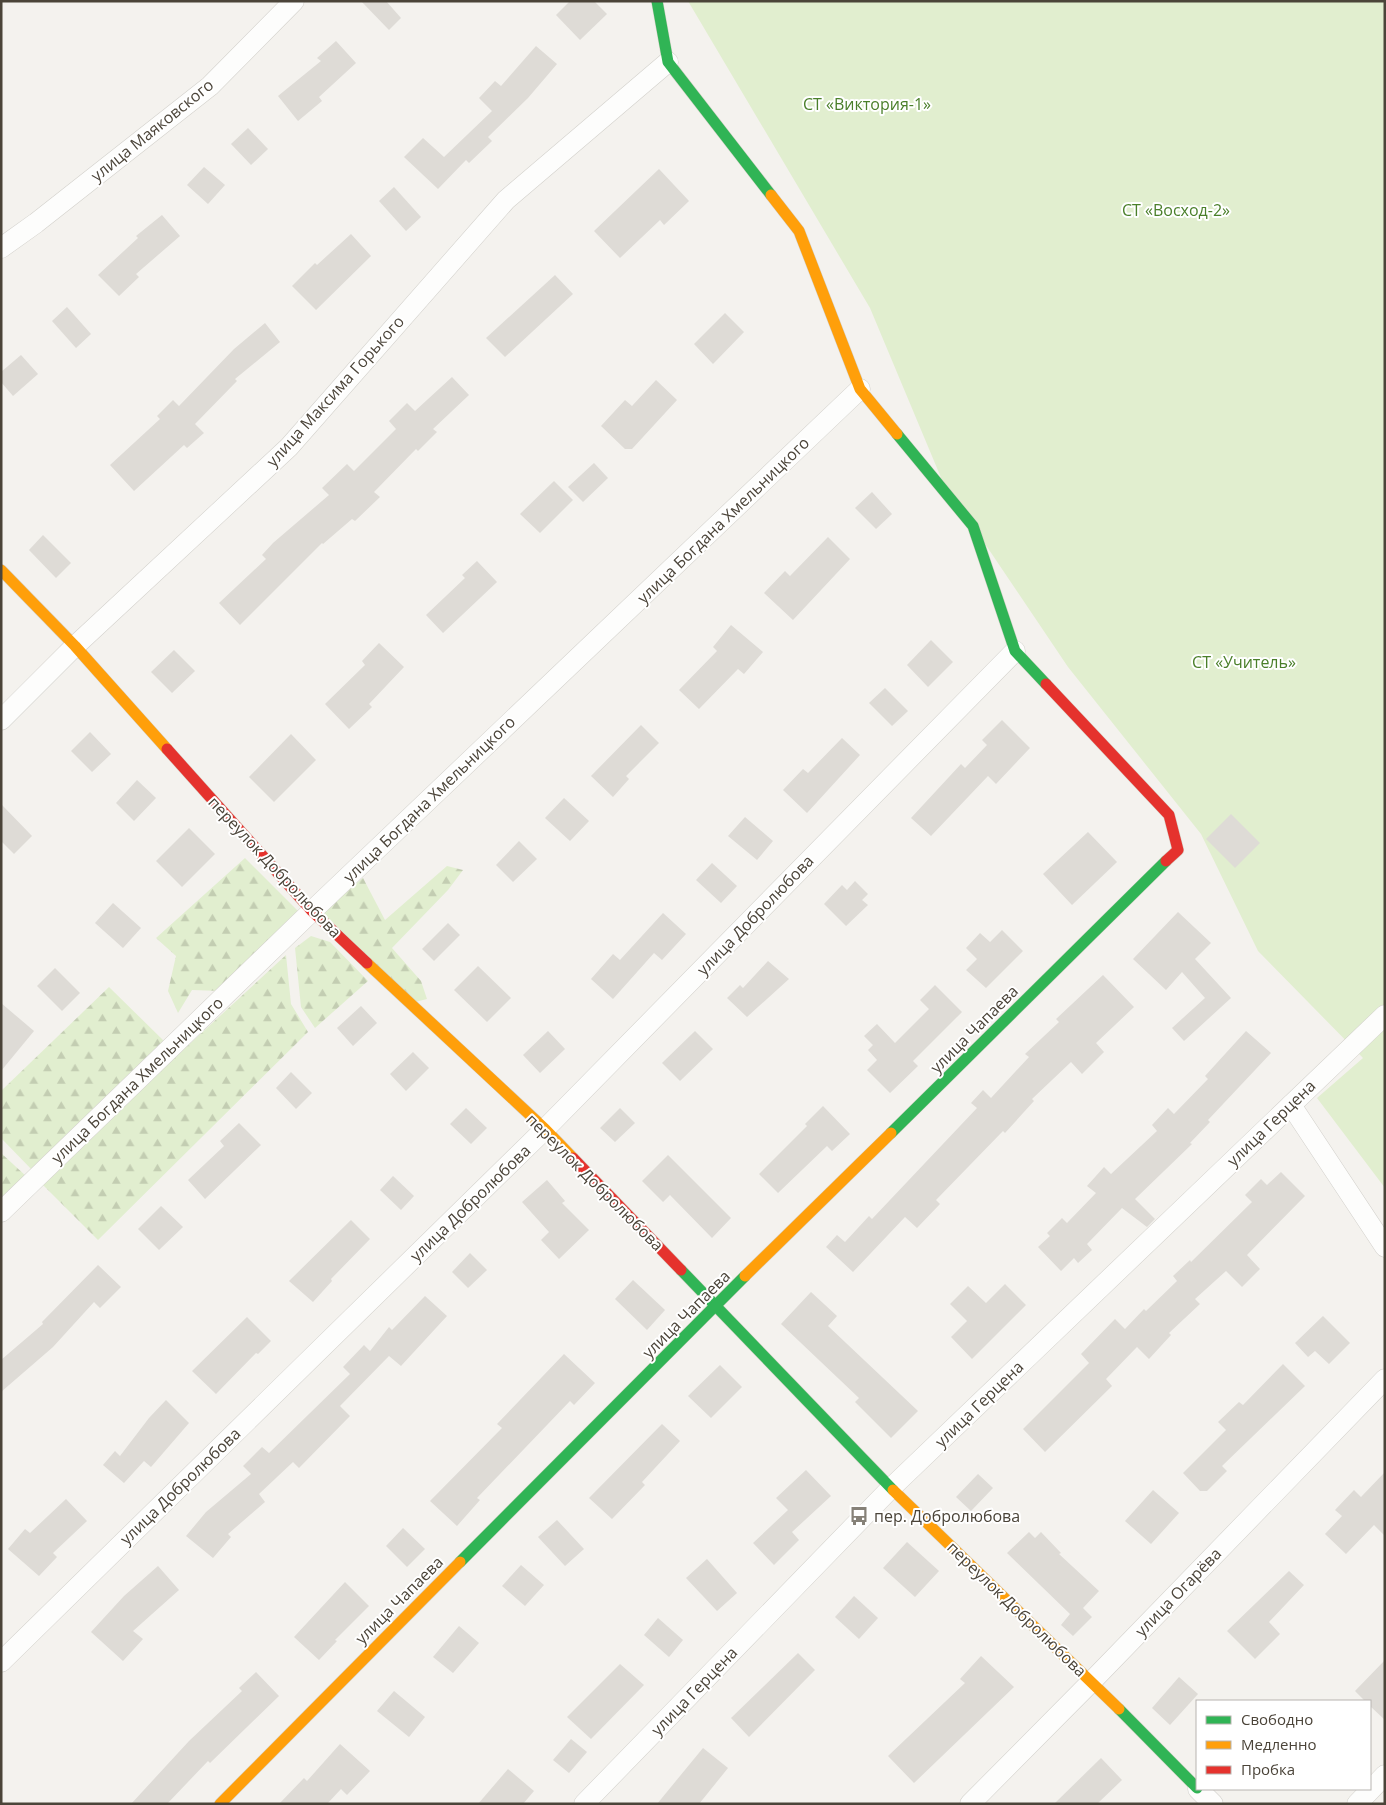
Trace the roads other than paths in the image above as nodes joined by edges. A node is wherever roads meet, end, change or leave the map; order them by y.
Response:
1 (294, 1) edge
2 (658, 1) edge
3 (668, 62) junction
4 (1, 248) edge
5 (860, 389) junction
6 (1, 570) edge
7 (75, 646) junction
8 (1015, 651) junction
9 (1, 720) edge
10 (312, 911) junction
11 (1385, 1015) edge
12 (1291, 1105) junction
13 (545, 1129) junction
14 (1, 1212) edge
15 (1385, 1247) edge
16 (716, 1306) junction
17 (1385, 1379) edge
18 (891, 1488) junction
19 (1, 1662) edge
20 (1092, 1681) junction
21 (1385, 1775) edge
22 (1196, 1786) edge
23 (1200, 1790) edge
24 (1371, 1790) edge
25 (1371, 1790) edge
26 (220, 1804) edge
27 (584, 1804) edge
28 (970, 1804) edge
29 (1213, 1804) edge
30 (1357, 1804) edge

1 - 4 street, улица Маяковского
2 - 3 street
3 - 5 street
3 - 7 street, улица Максима Горького
5 - 8 street
5 - 10 street, улица Богдана Хмельницкого
6 - 7 street, переулок Добролюбова
7 - 9 street, улица Максима Горького
7 - 10 street, переулок Добролюбова
8 - 13 street, улица Добролюбова
8 - 16 street, улица Чапаева
10 - 13 street, переулок Добролюбова
10 - 14 street, улица Богдана Хмельницкого
11 - 12 street, улица Герцена
12 - 15 street
12 - 18 street, улица Герцена
13 - 16 street, переулок Добролюбова
13 - 19 street, улица Добролюбова
16 - 18 street, переулок Добролюбова
16 - 26 street, улица Чапаева
17 - 20 street, улица Огарёва
18 - 20 street, переулок Добролюбова
18 - 27 street, улица Герцена
20 - 22 street, переулок Добролюбова
20 - 28 street, улица Огарёва
21 - 24 street
23 - 29 street, переулок Добролюбова
25 - 30 street

